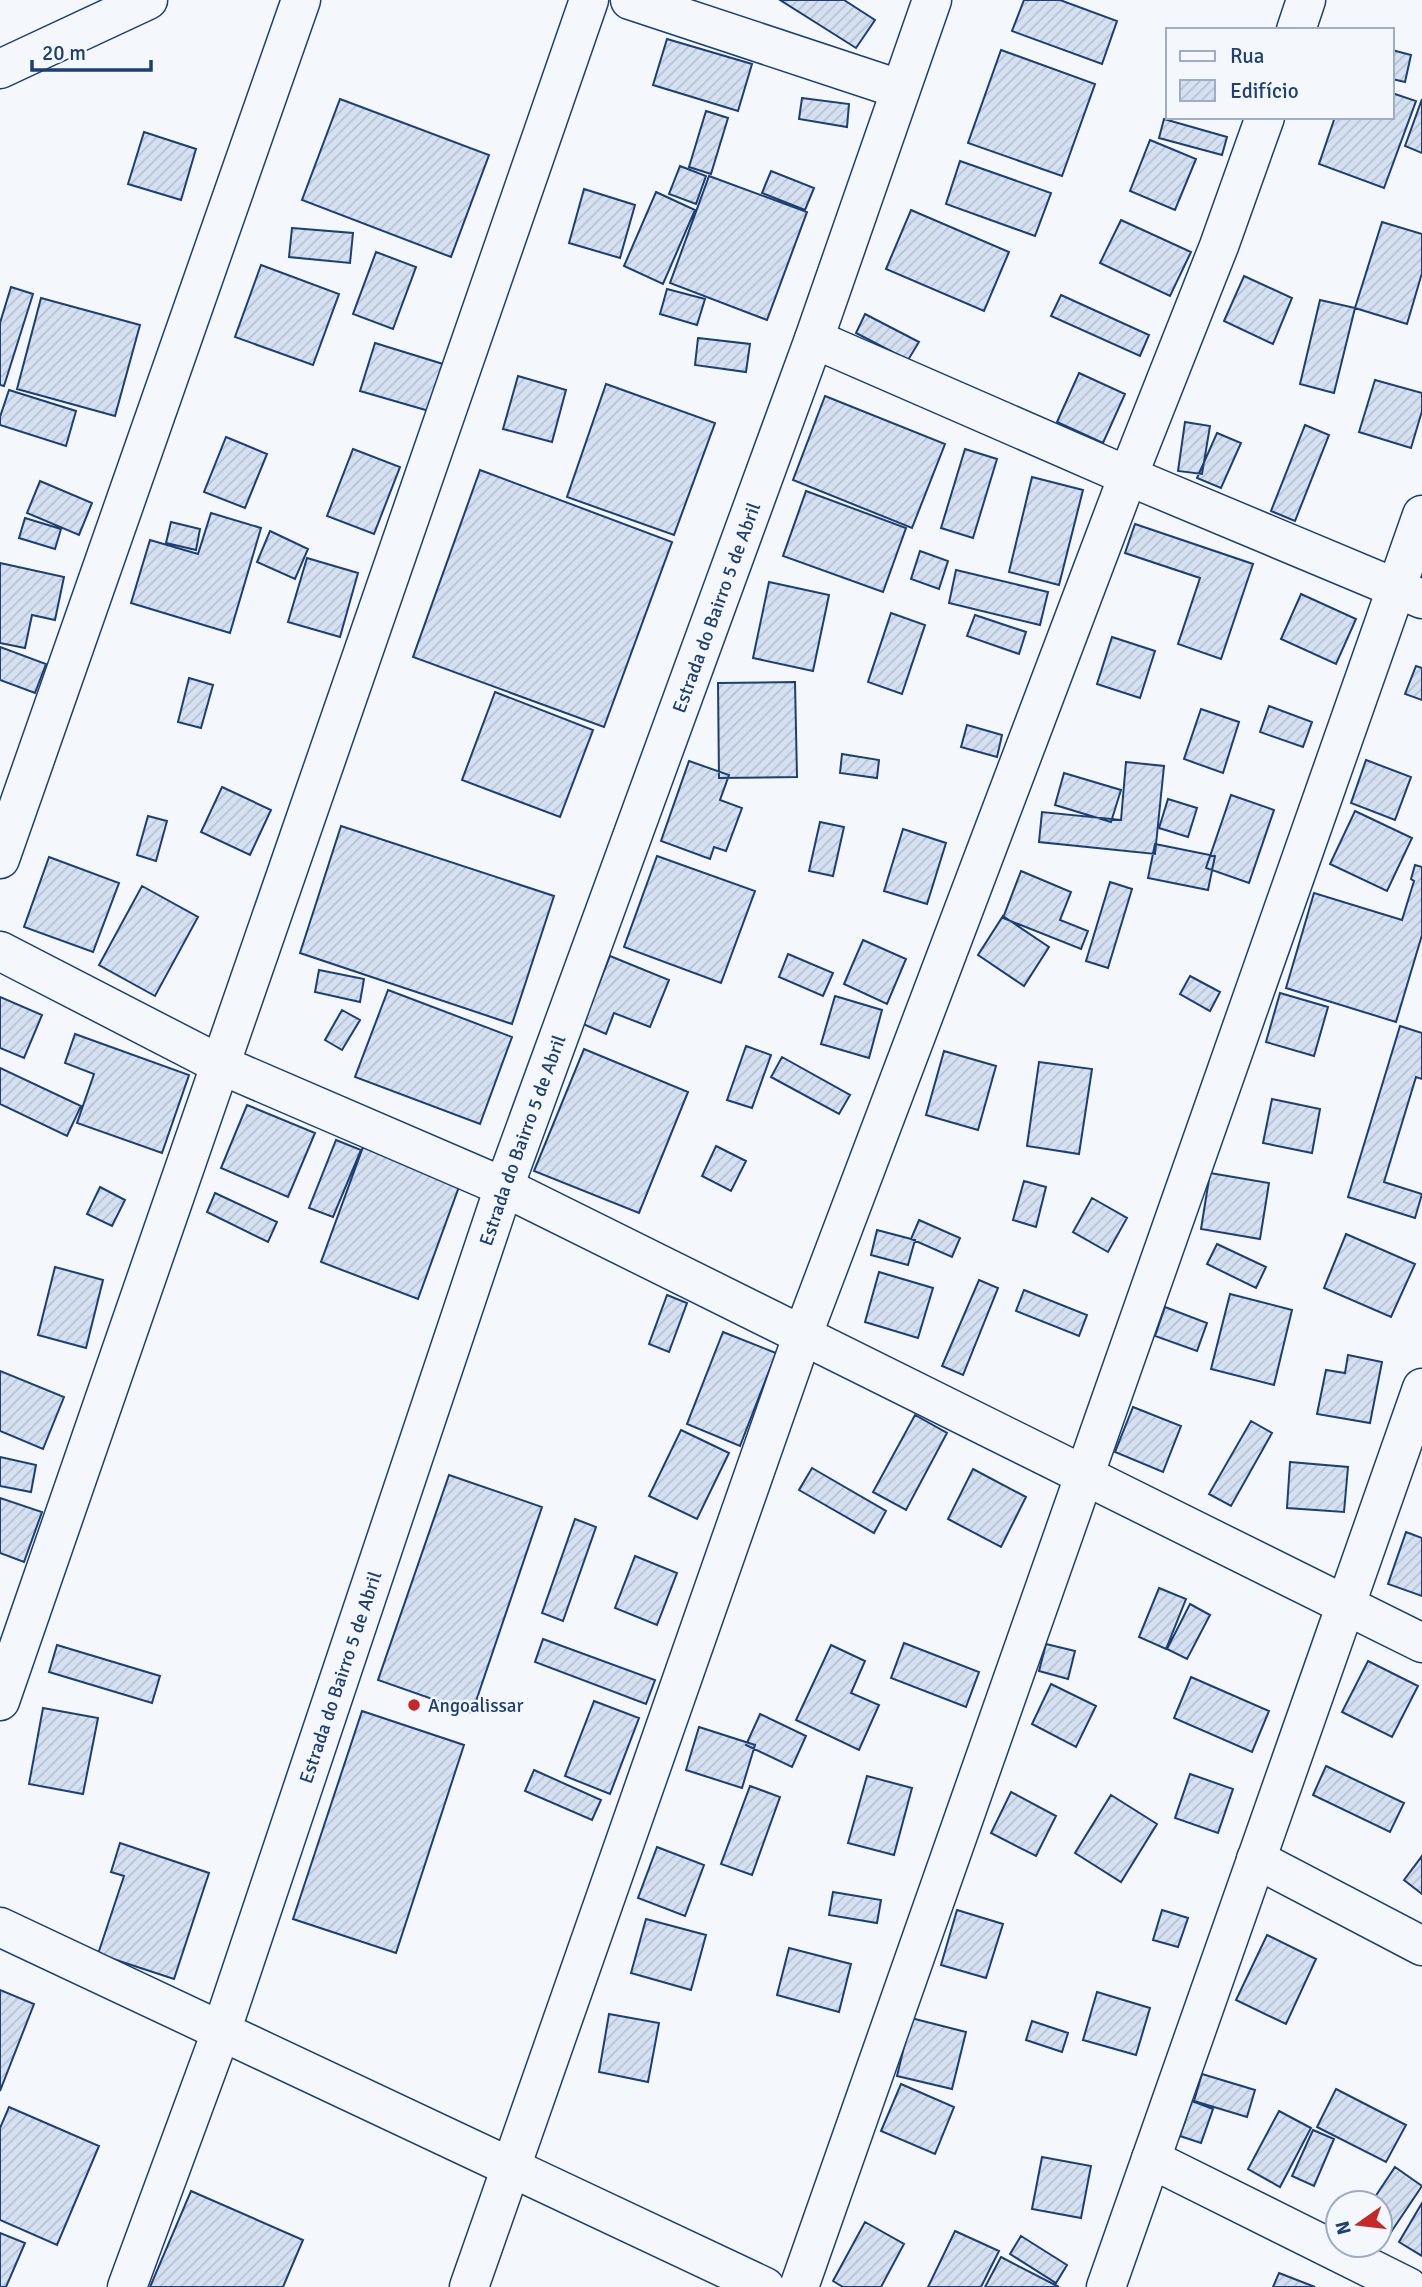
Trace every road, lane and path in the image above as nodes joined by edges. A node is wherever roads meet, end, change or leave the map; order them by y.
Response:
1 (149, 0) edge
2 (301, 0) edge
3 (589, 0) edge
4 (630, 0) edge
5 (932, 0) edge
6 (1307, 0) edge
7 (1297, 28) edge
8 (0, 69) edge
9 (899, 89) junction
10 (1264, 119) edge
11 (814, 340) junction
12 (1128, 476) junction
13 (1422, 515) edge
14 (1409, 593) edge
15 (0, 859) edge
16 (0, 951) edge
17 (221, 1065) junction
18 (504, 1187) junction
19 (803, 1335) junction
20 (1422, 1388) edge
21 (1084, 1474) junction
22 (1346, 1604) junction
23 (1422, 1643) edge
24 (0, 1701) edge
25 (1256, 1858) junction
26 (0, 1927) edge
27 (1422, 1946) edge
28 (221, 2032) junction
29 (1151, 2159) junction
30 (511, 2167) junction
31 (127, 2287) edge
32 (469, 2287) edge
33 (765, 2287) edge
34 (799, 2287) edge
35 (1106, 2287) edge
36 (1408, 2287) edge

1 - 8 street
2 - 15 street
3 - 17 street
4 - 9 street
5 - 9 street, Estrada do Bairro 5 de Abril
6 - 7 street
9 - 11 street, Estrada do Bairro 5 de Abril
10 - 12 street
11 - 12 street
11 - 18 street, Estrada do Bairro 5 de Abril
12 - 14 street
12 - 19 street
13 - 14 street
14 - 21 street
16 - 17 street
17 - 18 street
17 - 24 street
18 - 19 street
18 - 28 street, Estrada do Bairro 5 de Abril
19 - 21 street
19 - 30 street
20 - 22 street
21 - 22 street
21 - 34 street
22 - 23 street
22 - 25 street
25 - 27 street
25 - 29 street
26 - 28 street
28 - 30 street
28 - 31 street, Estrada do Bairro 5 de Abril
29 - 35 street
29 - 36 street
30 - 32 street
30 - 33 street

